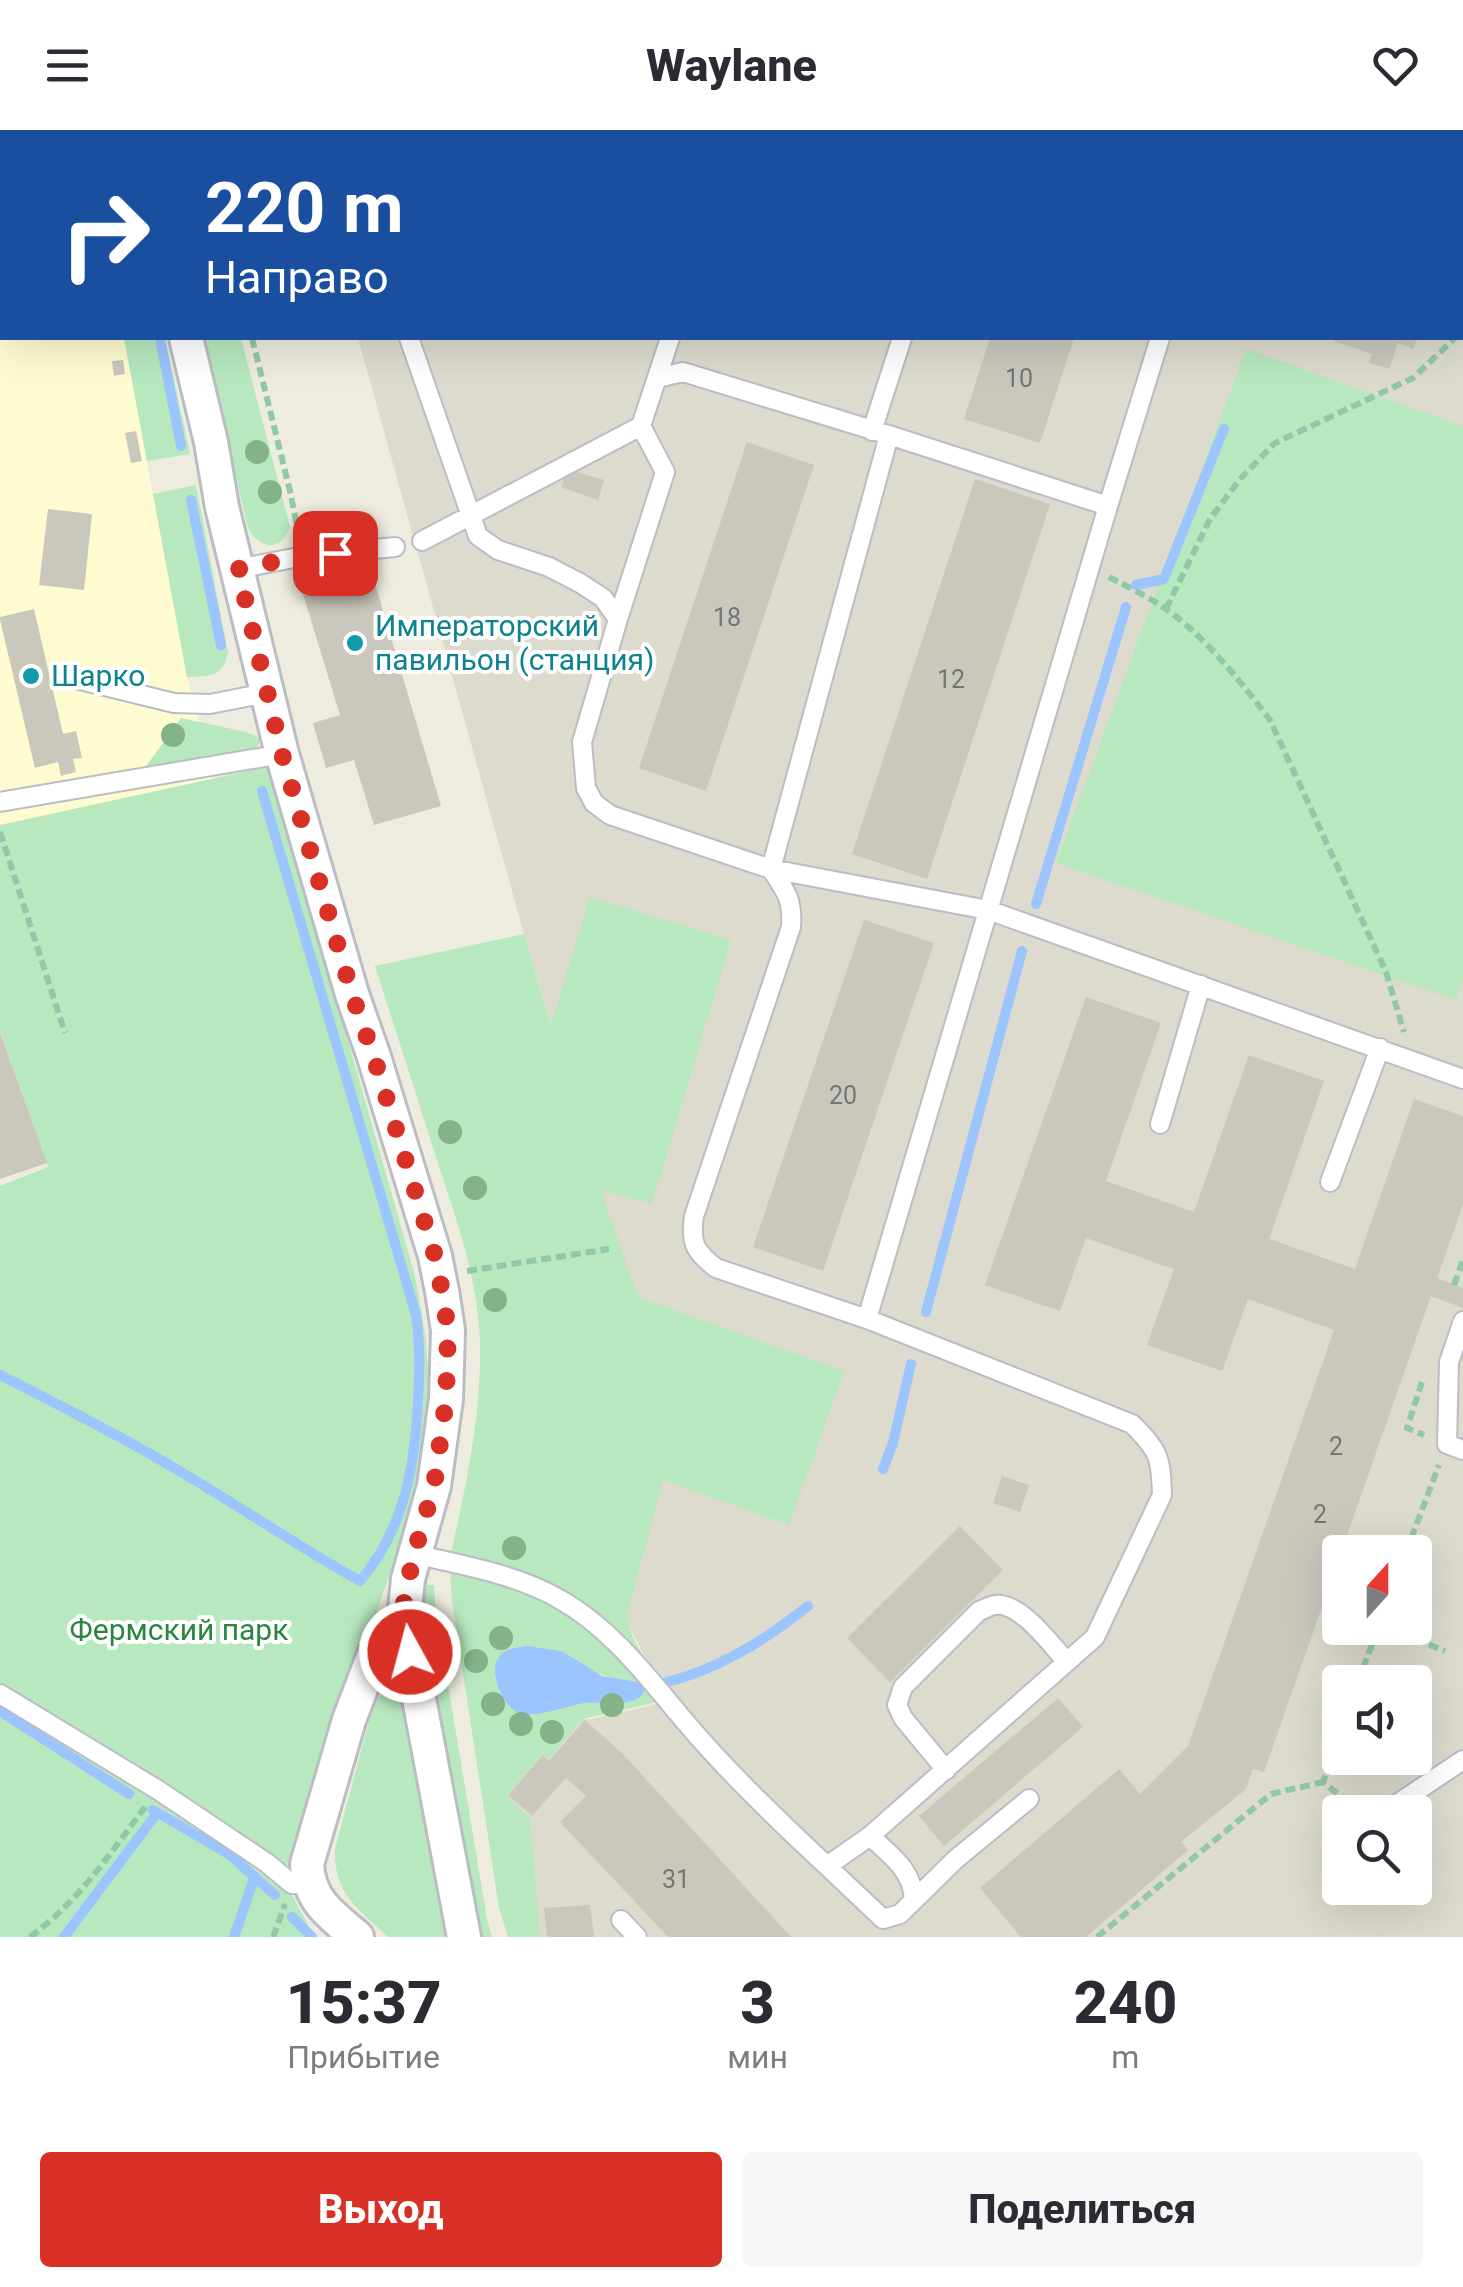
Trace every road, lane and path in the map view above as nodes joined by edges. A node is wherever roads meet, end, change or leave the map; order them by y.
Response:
1 (186, 340) edge
2 (252, 340) edge
3 (410, 340) edge
4 (669, 340) edge
5 (902, 340) edge
6 (1159, 340) edge
7 (1453, 340) edge
8 (657, 378) junction
9 (640, 426) junction
10 (880, 433) junction
11 (1108, 506) junction
12 (470, 516) junction
13 (299, 538) dead end
14 (422, 541) dead end
15 (395, 547) dead end
16 (1090, 567) junction
17 (238, 569) junction
18 (1166, 609) junction
19 (618, 618) junction
20 (64, 676) dead end
21 (266, 693) junction
22 (282, 754) junction
23 (0, 802) edge
24 (0, 832) edge
25 (771, 869) junction
26 (988, 910) junction
27 (1201, 985) junction
28 (65, 1034) dead end
29 (1380, 1048) junction
30 (1413, 1061) junction
31 (1463, 1079) edge
32 (1160, 1124) dead end
33 (1330, 1182) dead end
34 (609, 1249) dead end
35 (1463, 1260) edge
36 (463, 1272) dead end
37 (1454, 1285) dead end
38 (867, 1320) junction
39 (1463, 1321) edge
40 (1455, 1447) edge
41 (1414, 1535) edge
42 (414, 1554) junction
43 (404, 1619) junction
44 (1432, 1645) edge
45 (1446, 1650) dead end
46 (1067, 1662) junction
47 (0, 1694) edge
48 (1463, 1760) edge
49 (946, 1770) junction
50 (1325, 1775) edge
51 (1323, 1782) junction
52 (158, 1790) junction
53 (1340, 1795) edge
54 (1410, 1795) edge
55 (1029, 1799) dead end
56 (870, 1836) junction
57 (827, 1866) junction
58 (308, 1884) junction
59 (914, 1900) junction
60 (621, 1920) dead end
61 (30, 1937) edge
62 (358, 1937) edge
63 (464, 1937) edge
64 (636, 1937) edge
65 (1097, 1937) edge

1 - 17 street
2 - 13 path
3 - 12 lane
4 - 8 lane
5 - 10 lane
6 - 11 lane
7 - 18 path
8 - 9 lane
8 - 10 lane
9 - 12 lane
9 - 19 lane
10 - 11 lane
10 - 25 lane
11 - 16 lane
12 - 14 lane
12 - 19 lane
15 - 17 lane
16 - 18 path
16 - 26 lane
17 - 21 street
18 - 30 path
19 - 25 lane
20 - 21 lane
21 - 22 street
22 - 23 lane
22 - 42 street
24 - 28 path
25 - 26 lane
25 - 38 lane
26 - 27 lane
26 - 38 lane
27 - 29 lane
27 - 32 lane
29 - 30 lane
29 - 33 lane
30 - 31 lane
34 - 36 path
35 - 37 path
38 - 46 lane
39 - 40 lane
40 - 41 path
42 - 43 street
42 - 57 lane
43 - 58 street
43 - 63 street
44 - 45 path
46 - 49 lane
46 - 49 lane
47 - 52 lane
48 - 54 lane
49 - 56 lane
50 - 51 path
51 - 53 path
51 - 65 path
52 - 58 lane
52 - 61 path
55 - 59 lane
56 - 57 lane
56 - 59 lane
57 - 59 lane
58 - 62 street
60 - 64 lane

